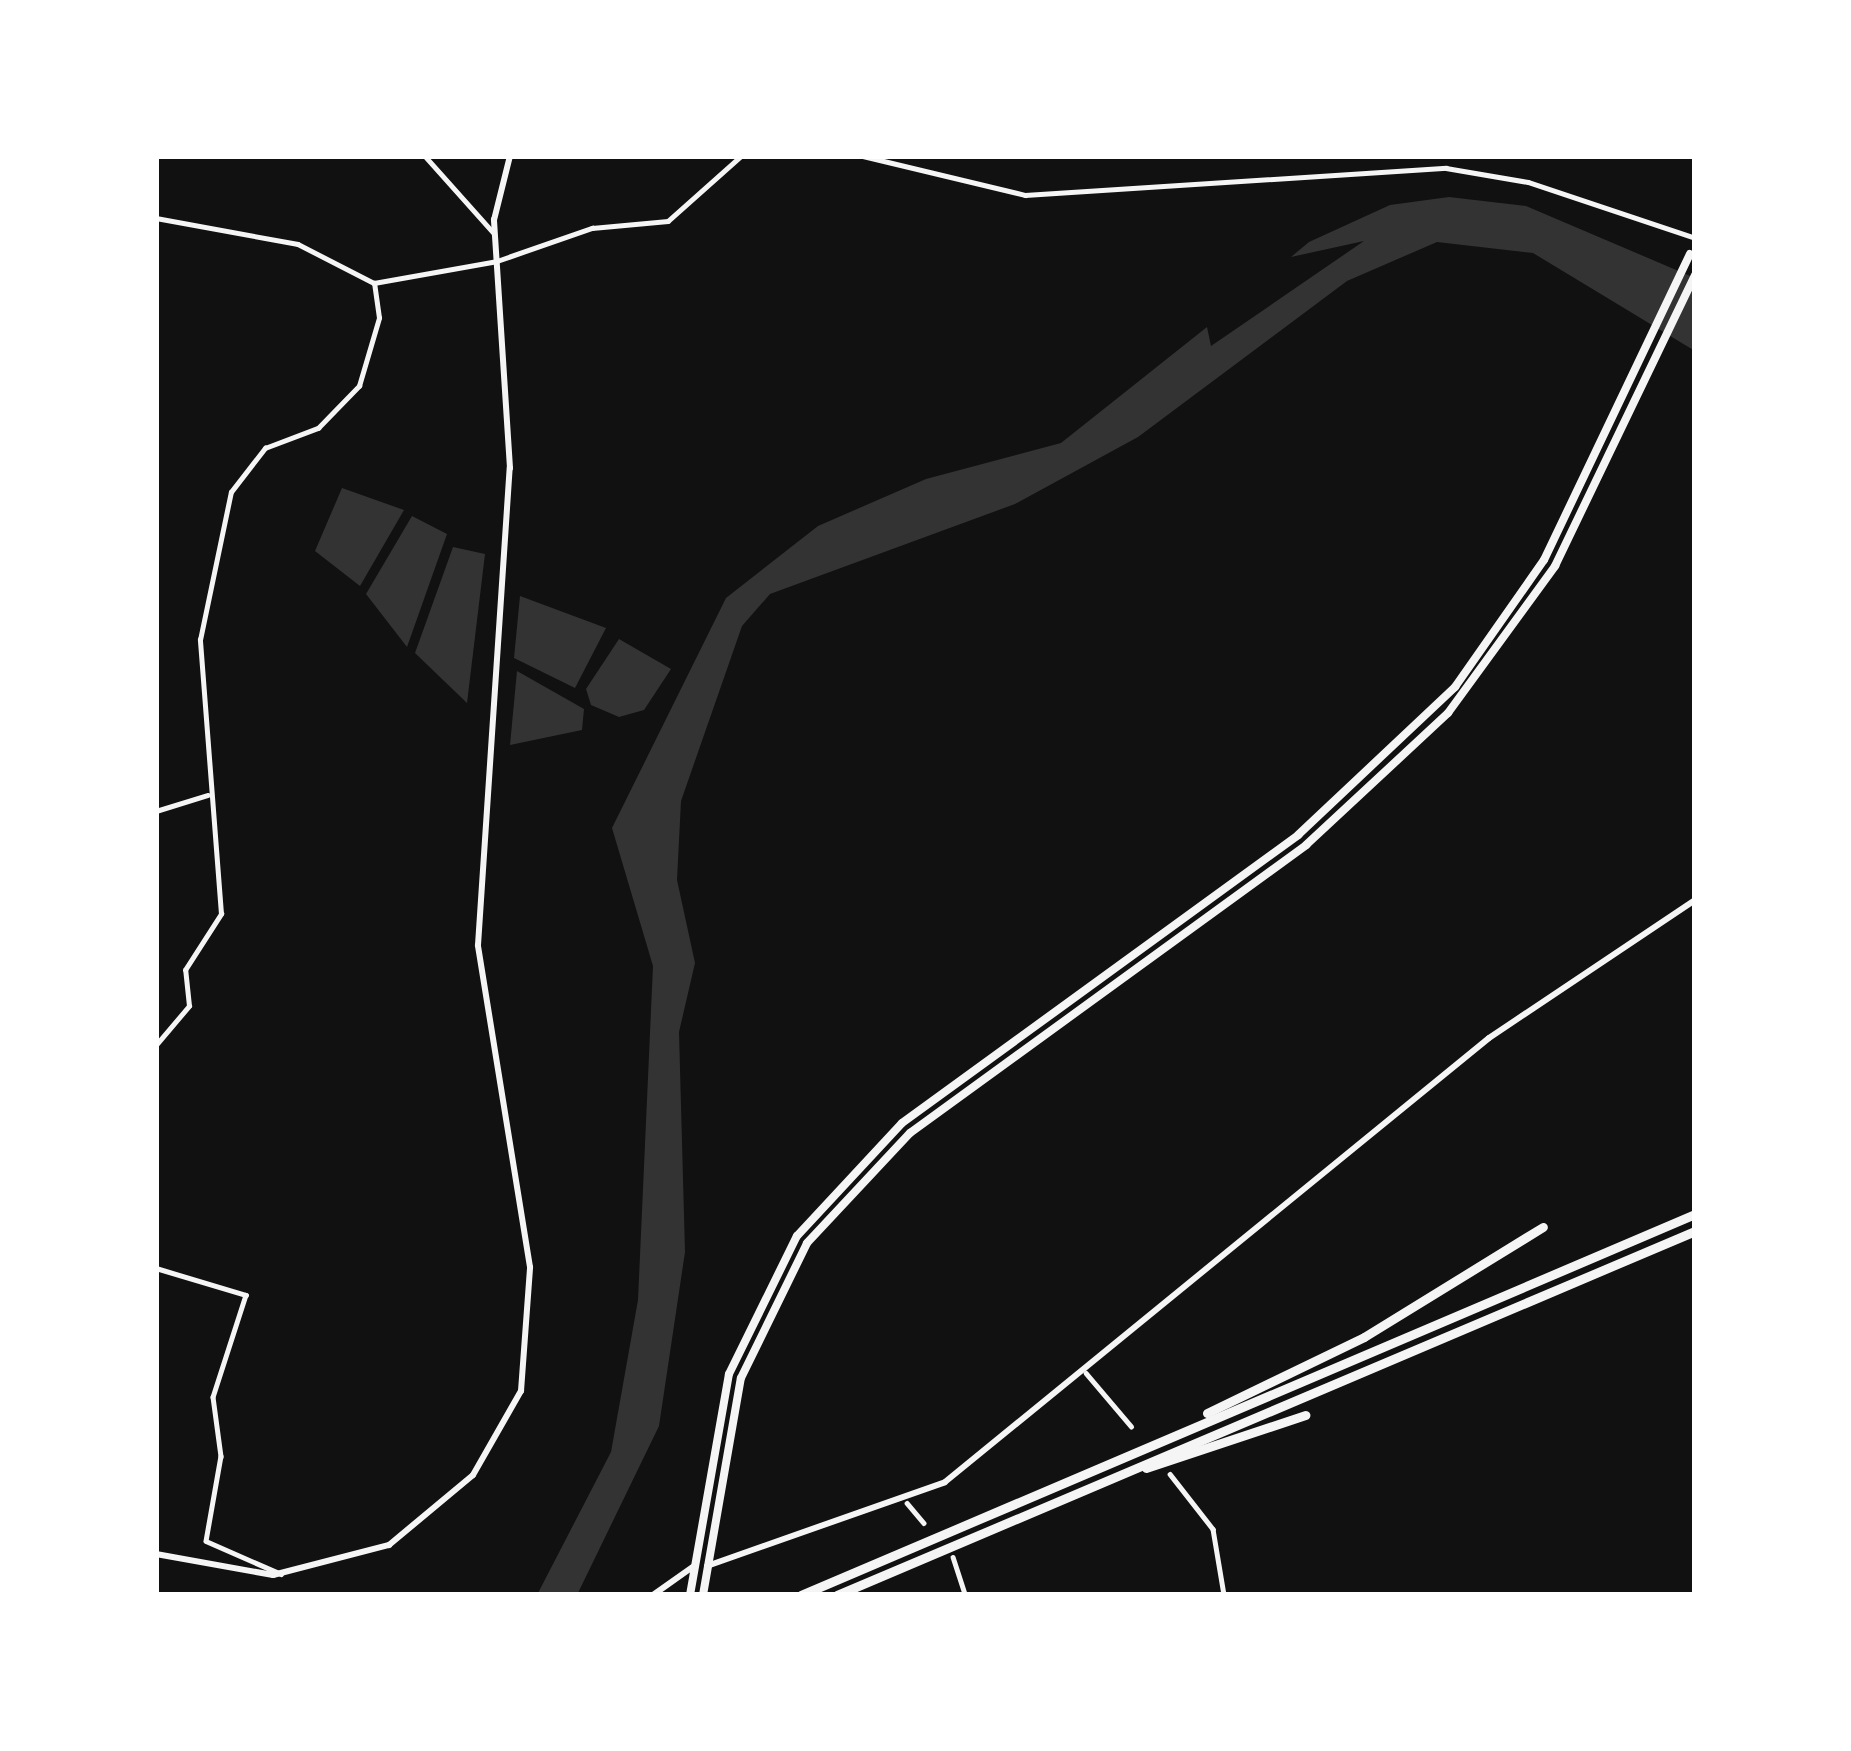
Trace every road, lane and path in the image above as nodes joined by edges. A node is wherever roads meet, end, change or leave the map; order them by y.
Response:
1 (425, 156) edge
2 (510, 156) edge
3 (742, 156) edge
4 (863, 156) edge
5 (156, 218) edge
6 (494, 233) junction
7 (1695, 238) edge
8 (1690, 254) dead end
9 (497, 261) junction
10 (1695, 275) edge
11 (374, 283) junction
12 (210, 794) junction
13 (156, 811) edge
14 (1695, 900) edge
15 (156, 1045) edge
16 (1695, 1214) edge
17 (1543, 1227) dead end
18 (1695, 1231) edge
19 (156, 1268) edge
20 (1086, 1373) junction
21 (1305, 1415) dead end
22 (1131, 1426) dead end
23 (1111, 1460) junction
24 (1170, 1474) dead end
25 (1050, 1501) junction
26 (907, 1503) junction
27 (924, 1522) dead end
28 (156, 1554) edge
29 (952, 1557) dead end
30 (694, 1566) junction
31 (707, 1566) junction
32 (282, 1575) junction
33 (653, 1595) edge
34 (690, 1595) edge
35 (703, 1595) edge
36 (801, 1595) edge
37 (837, 1595) edge
38 (965, 1595) edge
39 (1224, 1595) edge

1 - 6 street
2 - 6 street
3 - 9 street
4 - 7 street
5 - 11 street
6 - 9 street
8 - 30 main road
9 - 11 street
9 - 32 street
10 - 31 main road
11 - 12 street
12 - 13 street
12 - 15 street
14 - 20 street
16 - 23 highway
17 - 23 highway
18 - 25 highway
19 - 32 street
20 - 22 street
20 - 26 street
21 - 25 highway
23 - 36 highway
24 - 39 street
25 - 37 highway
26 - 27 street
26 - 31 street
28 - 32 street
29 - 38 street
30 - 33 street
30 - 34 main road
31 - 35 main road

